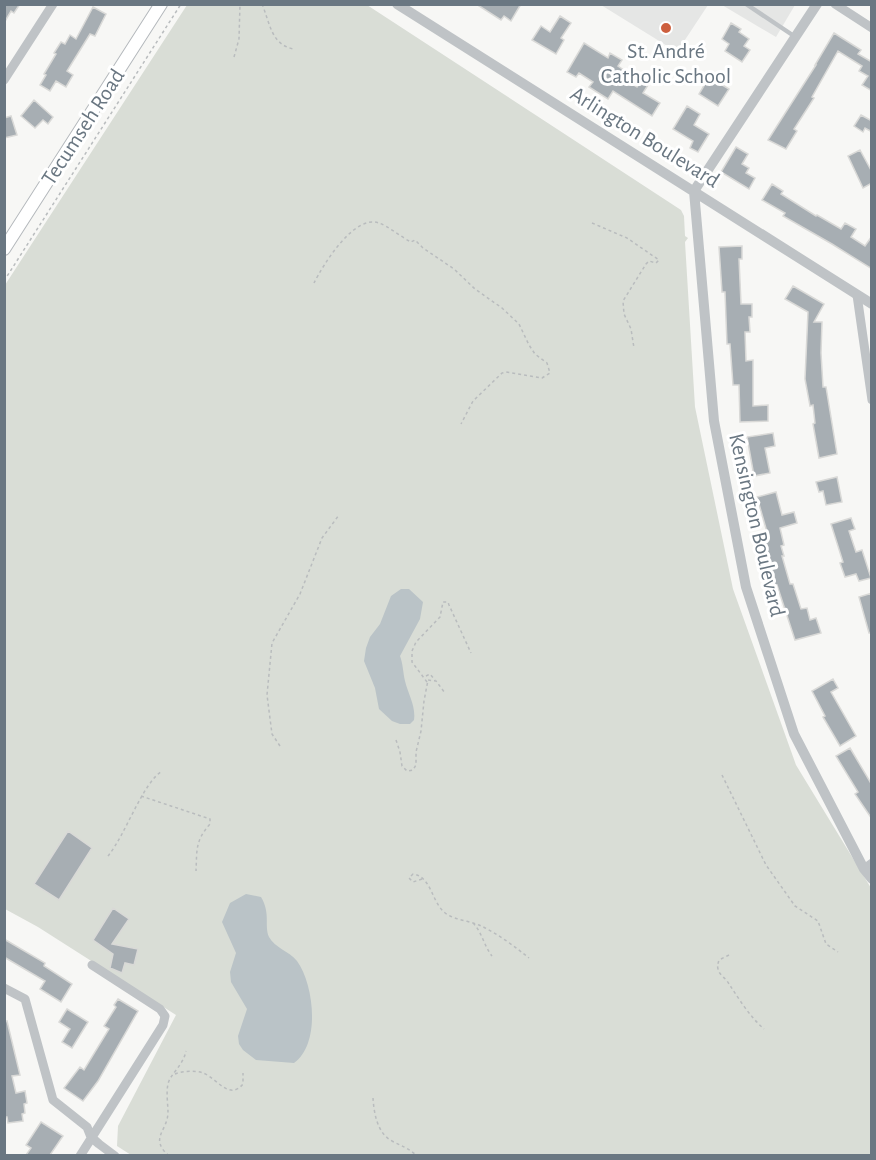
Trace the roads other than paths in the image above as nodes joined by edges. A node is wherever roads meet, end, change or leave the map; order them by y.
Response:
1 (53, 4) edge
2 (161, 4) edge
3 (397, 4) edge
4 (746, 4) edge
5 (817, 4) edge
6 (835, 4) edge
7 (872, 28) edge
8 (796, 38) junction
9 (4, 80) edge
10 (694, 192) junction
11 (5, 248) edge
12 (857, 295) junction
13 (872, 304) edge
14 (872, 400) edge
15 (868, 866) edge
16 (872, 879) edge
17 (92, 965) dead end
18 (4, 988) edge
19 (92, 1137) junction
20 (80, 1155) edge
21 (116, 1155) edge

1 - 9 street
2 - 11 main road, Tecumseh Road
3 - 10 street, Arlington Boulevard
4 - 8 lane
5 - 8 street
6 - 7 street
8 - 10 street
10 - 12 street, Arlington Boulevard
10 - 15 street, Kensington Boulevard
12 - 13 street, Arlington Boulevard
12 - 14 street
15 - 16 street, Kensington Boulevard
17 - 19 street
18 - 19 street
19 - 20 street
19 - 21 street

